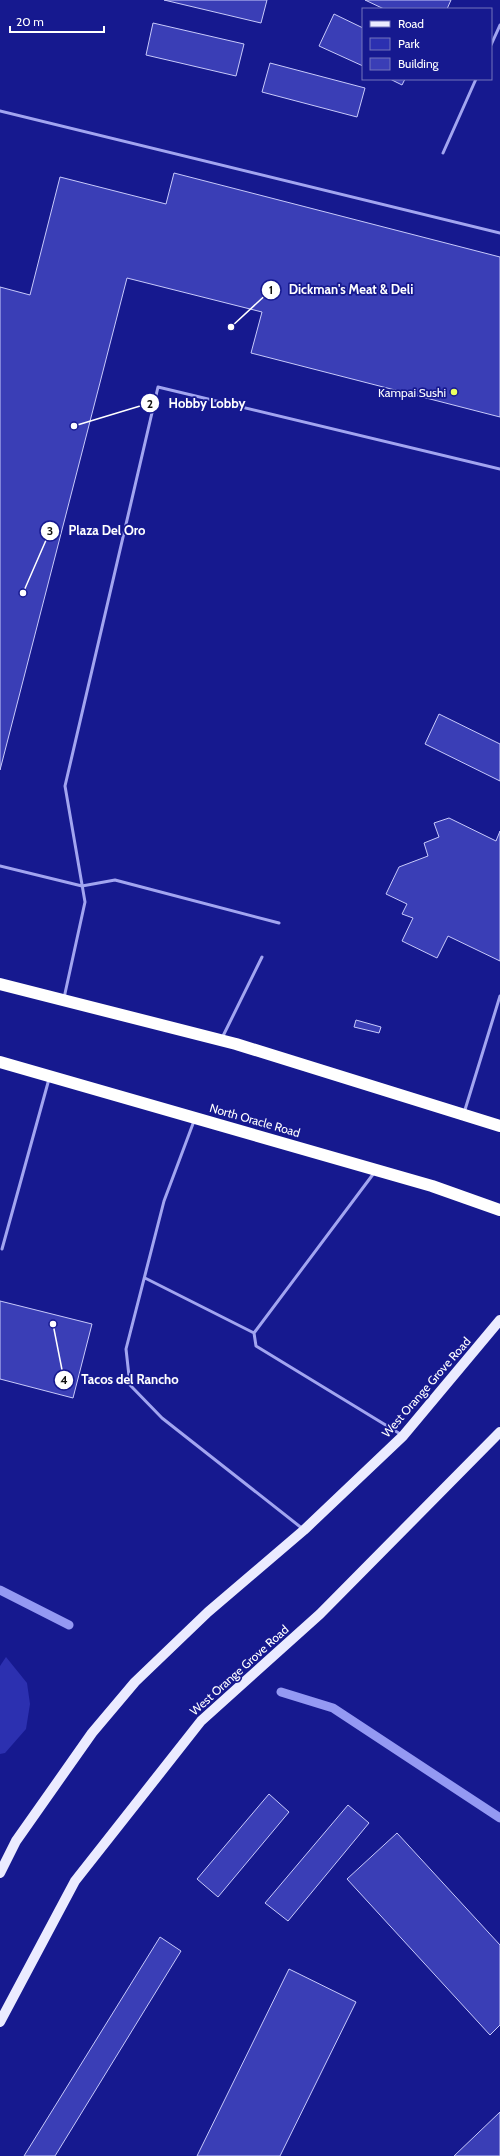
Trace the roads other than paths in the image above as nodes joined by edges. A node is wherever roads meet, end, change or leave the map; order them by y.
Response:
1 (500, 25) edge
2 (492, 43) edge
3 (476, 80) edge
4 (0, 111) edge
5 (443, 153) dead end
6 (500, 233) edge
7 (500, 469) edge
8 (0, 866) edge
9 (82, 886) junction
10 (279, 923) dead end
11 (262, 958) dead end
12 (0, 984) edge
13 (500, 996) edge
14 (64, 1000) junction
15 (222, 1040) junction
16 (0, 1062) edge
17 (50, 1076) junction
18 (464, 1115) junction
19 (195, 1117) junction
20 (500, 1126) edge
21 (377, 1170) junction
22 (500, 1210) edge
23 (2, 1249) dead end
24 (145, 1278) junction
25 (500, 1320) edge
26 (254, 1333) junction
27 (500, 1432) edge
28 (404, 1436) junction
29 (304, 1530) junction
30 (0, 1873) edge
31 (0, 2022) edge

1 - 2 lane
3 - 5 lane
4 - 6 lane
7 - 9 lane
8 - 9 lane
9 - 10 lane
9 - 14 lane
11 - 15 lane
12 - 14 highway
13 - 18 lane
14 - 15 highway
15 - 18 highway
16 - 17 highway, North Oracle Road
17 - 19 highway, North Oracle Road
17 - 23 lane
18 - 20 highway
19 - 21 highway, North Oracle Road
19 - 24 lane
21 - 22 highway, North Oracle Road
21 - 26 lane
24 - 26 lane
24 - 29 lane
25 - 28 main road, West Orange Grove Road
26 - 28 lane
27 - 31 main road, West Orange Grove Road
28 - 29 main road, West Orange Grove Road
29 - 30 main road, West Orange Grove Road

